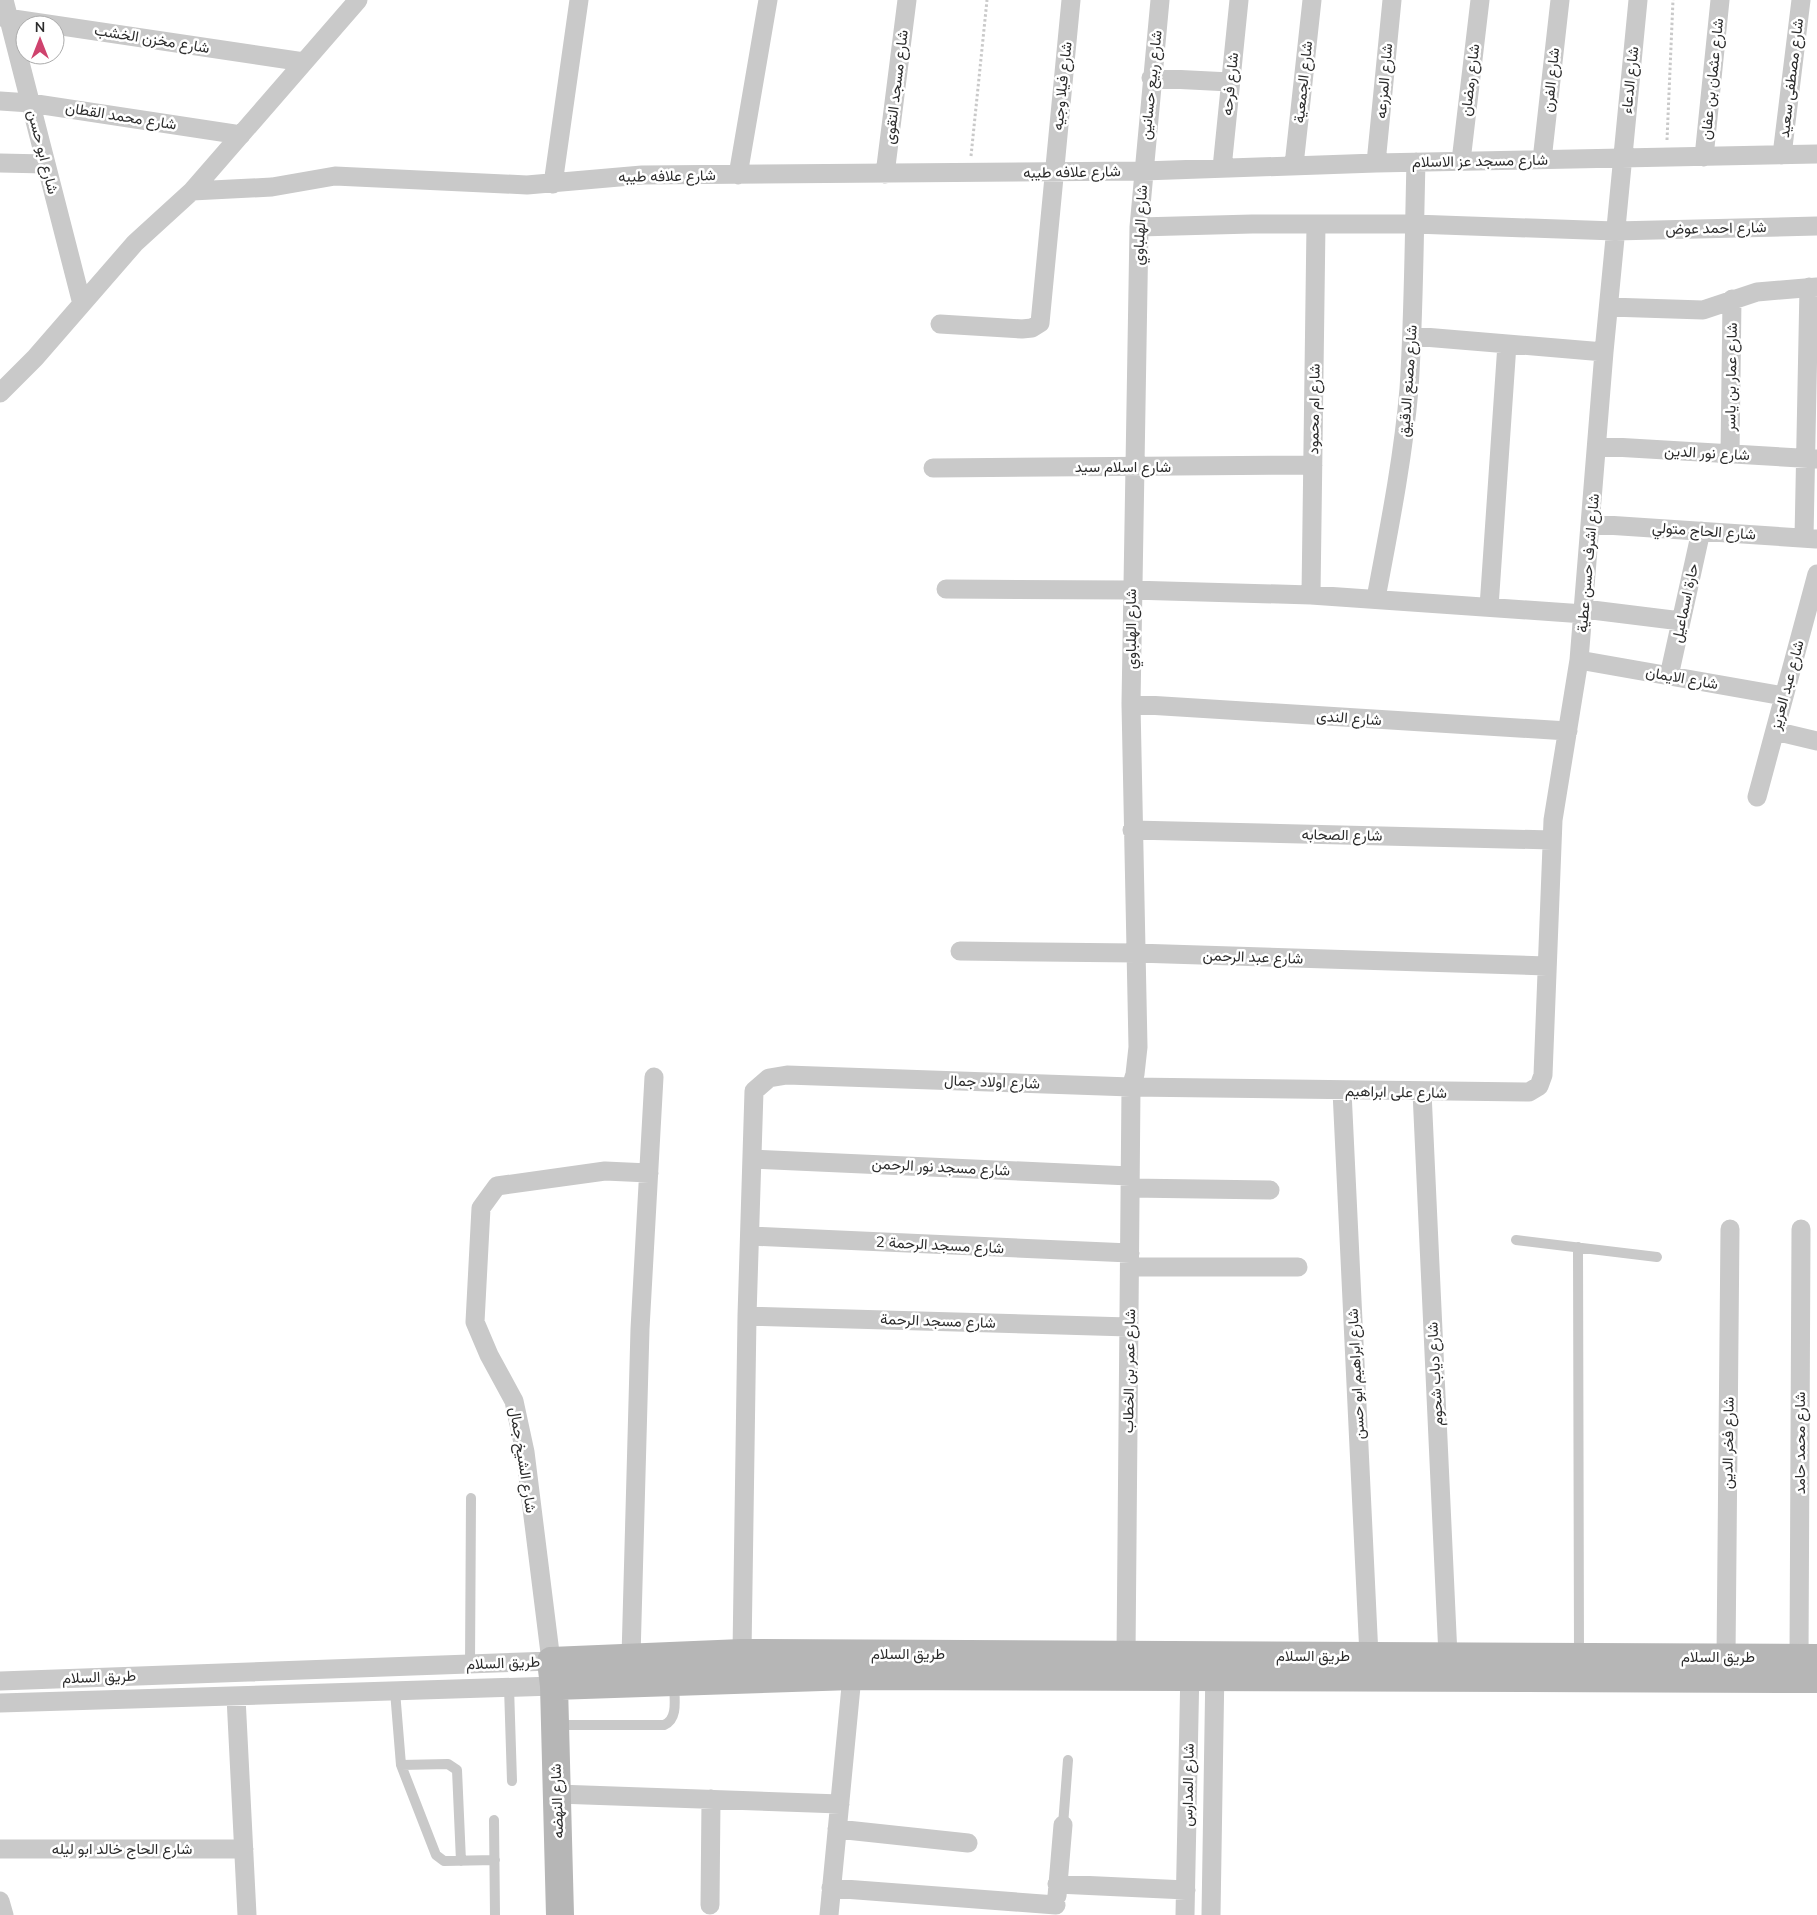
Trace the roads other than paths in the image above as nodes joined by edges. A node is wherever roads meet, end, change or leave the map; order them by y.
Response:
1 (358, 0) edge
2 (579, 0) edge
3 (768, 0) edge
4 (907, 0) edge
5 (1071, 0) edge
6 (1160, 0) edge
7 (1239, 0) edge
8 (1312, 0) edge
9 (1392, 0) edge
10 (1480, 0) edge
11 (1560, 0) edge
12 (1638, 0) edge
13 (1720, 0) edge
14 (1801, 0) edge
15 (4, 11) edge
16 (304, 62) junction
17 (1151, 78) junction
18 (1230, 82) junction
19 (0, 101) edge
20 (30, 102) junction
21 (241, 135) junction
22 (1817, 154) edge
23 (1782, 155) junction
24 (1704, 158) junction
25 (1542, 160) junction
26 (1622, 160) junction
27 (1461, 161) junction
28 (1416, 162) junction
29 (0, 163) edge
30 (1376, 163) junction
31 (46, 164) junction
32 (1294, 165) junction
33 (1222, 168) junction
34 (1143, 171) junction
35 (1054, 172) junction
36 (885, 174) junction
37 (738, 175) junction
38 (553, 184) junction
39 (192, 191) junction
40 (1316, 224) junction
41 (1414, 224) junction
42 (1817, 226) edge
43 (1138, 227) junction
44 (1615, 231) junction
45 (1813, 287) edge
46 (1732, 299) junction
47 (82, 304) junction
48 (1609, 307) junction
49 (940, 324) dead end
50 (1412, 336) junction
51 (1507, 344) junction
52 (1604, 352) junction
53 (0, 393) edge
54 (1597, 446) junction
55 (1730, 454) junction
56 (1811, 458) edge
57 (1313, 465) junction
58 (1134, 467) junction
59 (933, 468) dead end
60 (1591, 524) junction
61 (1701, 531) junction
62 (1811, 538) edge
63 (1817, 574) edge
64 (946, 589) dead end
65 (1131, 590) junction
66 (1311, 595) junction
67 (1376, 598) junction
68 (1489, 606) junction
69 (1584, 611) junction
70 (1681, 621) junction
71 (1579, 660) junction
72 (1669, 676) junction
73 (1784, 696) junction
74 (1131, 704) junction
75 (1568, 731) junction
76 (1775, 731) junction
77 (1817, 741) edge
78 (1757, 797) dead end
79 (1132, 830) junction
80 (1552, 840) junction
81 (960, 951) dead end
82 (1136, 953) junction
83 (1547, 966) junction
84 (654, 1077) dead end
85 (1131, 1087) junction
86 (1342, 1091) junction
87 (1422, 1092) junction
88 (752, 1159) junction
89 (649, 1173) junction
90 (1130, 1182) junction
91 (1270, 1190) dead end
92 (1730, 1229) dead end
93 (1801, 1229) dead end
94 (750, 1236) junction
95 (1516, 1240) dead end
96 (1578, 1247) junction
97 (1657, 1257) dead end
98 (1130, 1260) junction
99 (1298, 1267) dead end
100 (747, 1316) junction
101 (1129, 1327) junction
102 (471, 1498) dead end
103 (742, 1654) junction
104 (1126, 1655) junction
105 (1369, 1656) junction
106 (1448, 1656) junction
107 (1579, 1656) junction
108 (631, 1657) junction
109 (1726, 1658) junction
110 (1808, 1658) edge
111 (470, 1665) junction
112 (1202, 1666) junction
113 (552, 1674) junction
114 (852, 1676) junction
115 (1817, 1679) edge
116 (0, 1681) edge
117 (674, 1682) junction
118 (509, 1687) junction
119 (395, 1691) junction
120 (236, 1697) junction
121 (0, 1703) edge
122 (555, 1725) junction
123 (1068, 1760) dead end
124 (401, 1765) junction
125 (512, 1781) dead end
126 (557, 1794) junction
127 (711, 1799) junction
128 (840, 1804) junction
129 (494, 1820) dead end
130 (1063, 1825) joint
131 (837, 1829) junction
132 (968, 1843) dead end
133 (0, 1849) edge
134 (244, 1849) junction
135 (495, 1860) junction
136 (461, 1861) junction
137 (1057, 1884) junction
138 (832, 1888) junction
139 (1186, 1890) junction
140 (0, 1901) edge
141 (710, 1905) dead end
142 (1056, 1910) edge
143 (4, 1915) edge
144 (247, 1915) edge
145 (496, 1915) edge
146 (560, 1915) edge
147 (829, 1915) edge
148 (1185, 1915) edge
149 (1212, 1915) edge

1 - 16 street
2 - 38 street
3 - 37 street
4 - 36 street, شارع مسجد التقوى
5 - 35 street, شارع فيلا وجيه
6 - 17 street, شارع ربيع حسانين
7 - 18 street, شارع فرحه
8 - 32 street, شارع الجمعية
9 - 30 street, شارع المزرعه
10 - 27 street, شارع رمضان
11 - 25 street, شارع الفرن
12 - 26 street, شارع الدعاء
13 - 24 street, شارع عثمان بن عفان
14 - 23 street, شارع مصطفى سعيد
15 - 16 street, شارع مخزن الخشب
15 - 20 street, شارع ابو حسن
16 - 21 street
17 - 18 street
17 - 34 street, شارع ربيع حسانين
18 - 33 street, شارع فرحه
19 - 20 street, شارع محمد القطان
20 - 21 street, شارع محمد القطان
20 - 31 street, شارع ابو حسن
21 - 39 street
22 - 23 street, شارع مسجد عز الاسلام
23 - 24 street, شارع مسجد عز الاسلام
24 - 26 street, شارع مسجد عز الاسلام
25 - 26 street, شارع مسجد عز الاسلام
25 - 27 street, شارع مسجد عز الاسلام
26 - 44 street, شارع اشرف حسن عطية
27 - 28 street, شارع مسجد عز الاسلام
28 - 30 street, شارع مسجد عز الاسلام
28 - 41 street, شارع مصنع الدقيق
29 - 31 street
30 - 32 street, شارع مسجد عز الاسلام
31 - 47 street, شارع ابو حسن
32 - 33 street, شارع مسجد عز الاسلام
33 - 34 street, شارع مسجد عز الاسلام
34 - 35 street, شارع علافه طيبه
34 - 43 street, شارع الهلباوي
35 - 36 street, شارع علافه طيبه
35 - 49 street, شارع فيلا وجيه
36 - 37 street, شارع علافه طيبه
37 - 38 street, شارع علافه طيبه
38 - 39 street, شارع علافه طيبه
39 - 47 street
40 - 41 street, شارع احمد عوض
40 - 43 street, شارع احمد عوض
40 - 57 street, شارع ام محمود
41 - 44 street, شارع احمد عوض
41 - 50 street, شارع مصنع الدقيق
42 - 44 street, شارع احمد عوض
43 - 58 street, شارع الهلباوي
44 - 48 street, شارع اشرف حسن عطية
45 - 46 street
45 - 56 street
46 - 48 street
46 - 55 street, شارع عمار بن ياسر
47 - 53 street
48 - 52 street, شارع اشرف حسن عطية
50 - 51 street
50 - 67 street, شارع مصنع الدقيق
51 - 52 street
51 - 68 street
52 - 54 street, شارع اشرف حسن عطية
54 - 55 street, شارع نور الدين
54 - 60 street, شارع اشرف حسن عطية
55 - 56 street, شارع نور الدين
56 - 62 street
57 - 58 street, شارع اسلام سيد
57 - 66 street, شارع ام محمود
58 - 59 street, شارع اسلام سيد
58 - 65 street, شارع الهلباوي
60 - 61 street, شارع الحاج متولي
60 - 69 street, شارع اشرف حسن عطية
61 - 62 street, شارع الحاج متولي
61 - 70 street, حارة اسماعيل
63 - 73 street, شارع عبد العزيز
64 - 65 street
65 - 66 street
65 - 74 street, شارع الهلباوي
66 - 67 street
67 - 68 street
68 - 69 street
69 - 70 street
69 - 71 street, شارع اشرف حسن عطية
70 - 72 street, حارة اسماعيل
71 - 72 street, شارع الايمان
71 - 75 street, شارع اشرف حسن عطية
72 - 73 street, شارع الايمان
73 - 76 street, شارع عبد العزيز
74 - 75 street, شارع الندى
74 - 79 street, شارع الهلباوي
75 - 80 street, شارع اشرف حسن عطية
76 - 77 street
76 - 78 street, شارع عبد العزيز
79 - 80 street, شارع الصحابه
79 - 82 street, شارع الهلباوي
80 - 83 street, شارع اشرف حسن عطية
81 - 82 street, شارع عبد الرحمن
82 - 83 street, شارع عبد الرحمن
82 - 85 street, شارع الهلباوي
83 - 87 street, شارع على ابراهيم
84 - 89 street
85 - 86 street, شارع على ابراهيم
85 - 88 street, شارع اولاد جمال
85 - 90 street, شارع عمر بن الخطاب
86 - 87 street, شارع على ابراهيم
86 - 105 street, شارع ابراهيم ابو حسن
87 - 106 street, شارع دياب شحوم
88 - 90 street, شارع مسجد نور الرحمن
88 - 94 street, شارع اولاد جمال
89 - 108 street
89 - 113 street, شارع الشيخ جمال
90 - 91 street, شارع مسجد نور الرحمن
90 - 98 street, شارع عمر بن الخطاب
92 - 109 street, شارع فخر الدين
93 - 110 street, شارع محمد حامد
94 - 98 street, شارع مسجد الرحمة 2
94 - 100 street, شارع اولاد جمال
95 - 96 lane
96 - 97 lane
96 - 107 lane
98 - 99 street, شارع مسجد الرحمة 2
98 - 101 street, شارع عمر بن الخطاب
100 - 101 street, شارع مسجد الرحمة
100 - 103 street, شارع اولاد جمال
101 - 104 street, شارع عمر بن الخطاب
102 - 111 lane
103 - 104 main road, طريق السلام
103 - 108 main road, طريق السلام
104 - 112 main road, طريق السلام
105 - 106 main road, طريق السلام
105 - 112 main road, طريق السلام
106 - 107 main road, طريق السلام
107 - 109 main road, طريق السلام
108 - 113 main road, طريق السلام
109 - 110 main road, طريق السلام
111 - 113 street, طريق السلام
111 - 116 street, طريق السلام
112 - 114 main road, طريق السلام
112 - 115 main road, طريق السلام
112 - 139 street, شارع المدارس
112 - 149 street, شارع المدارس
113 - 117 main road, طريق السلام
113 - 118 street, طريق السلام
113 - 122 main road, شارع النهضه
114 - 117 main road, طريق السلام
114 - 128 street
117 - 122 lane
118 - 119 street, طريق السلام
118 - 125 lane
119 - 120 street, طريق السلام
119 - 124 lane
120 - 121 street, طريق السلام
120 - 134 street
122 - 126 main road, شارع النهضه
123 - 130 lane
124 - 136 lane
124 - 136 lane
126 - 127 street
126 - 146 main road, شارع النهضه
127 - 128 street
127 - 141 street
128 - 131 street
129 - 135 lane
130 - 137 street
131 - 132 street
131 - 138 street
133 - 134 street, شارع الحاج خالد ابو ليله
134 - 144 street
135 - 136 lane
135 - 145 lane
137 - 139 street
137 - 142 street
138 - 142 street
138 - 147 street
139 - 148 street, شارع المدارس
140 - 143 street

